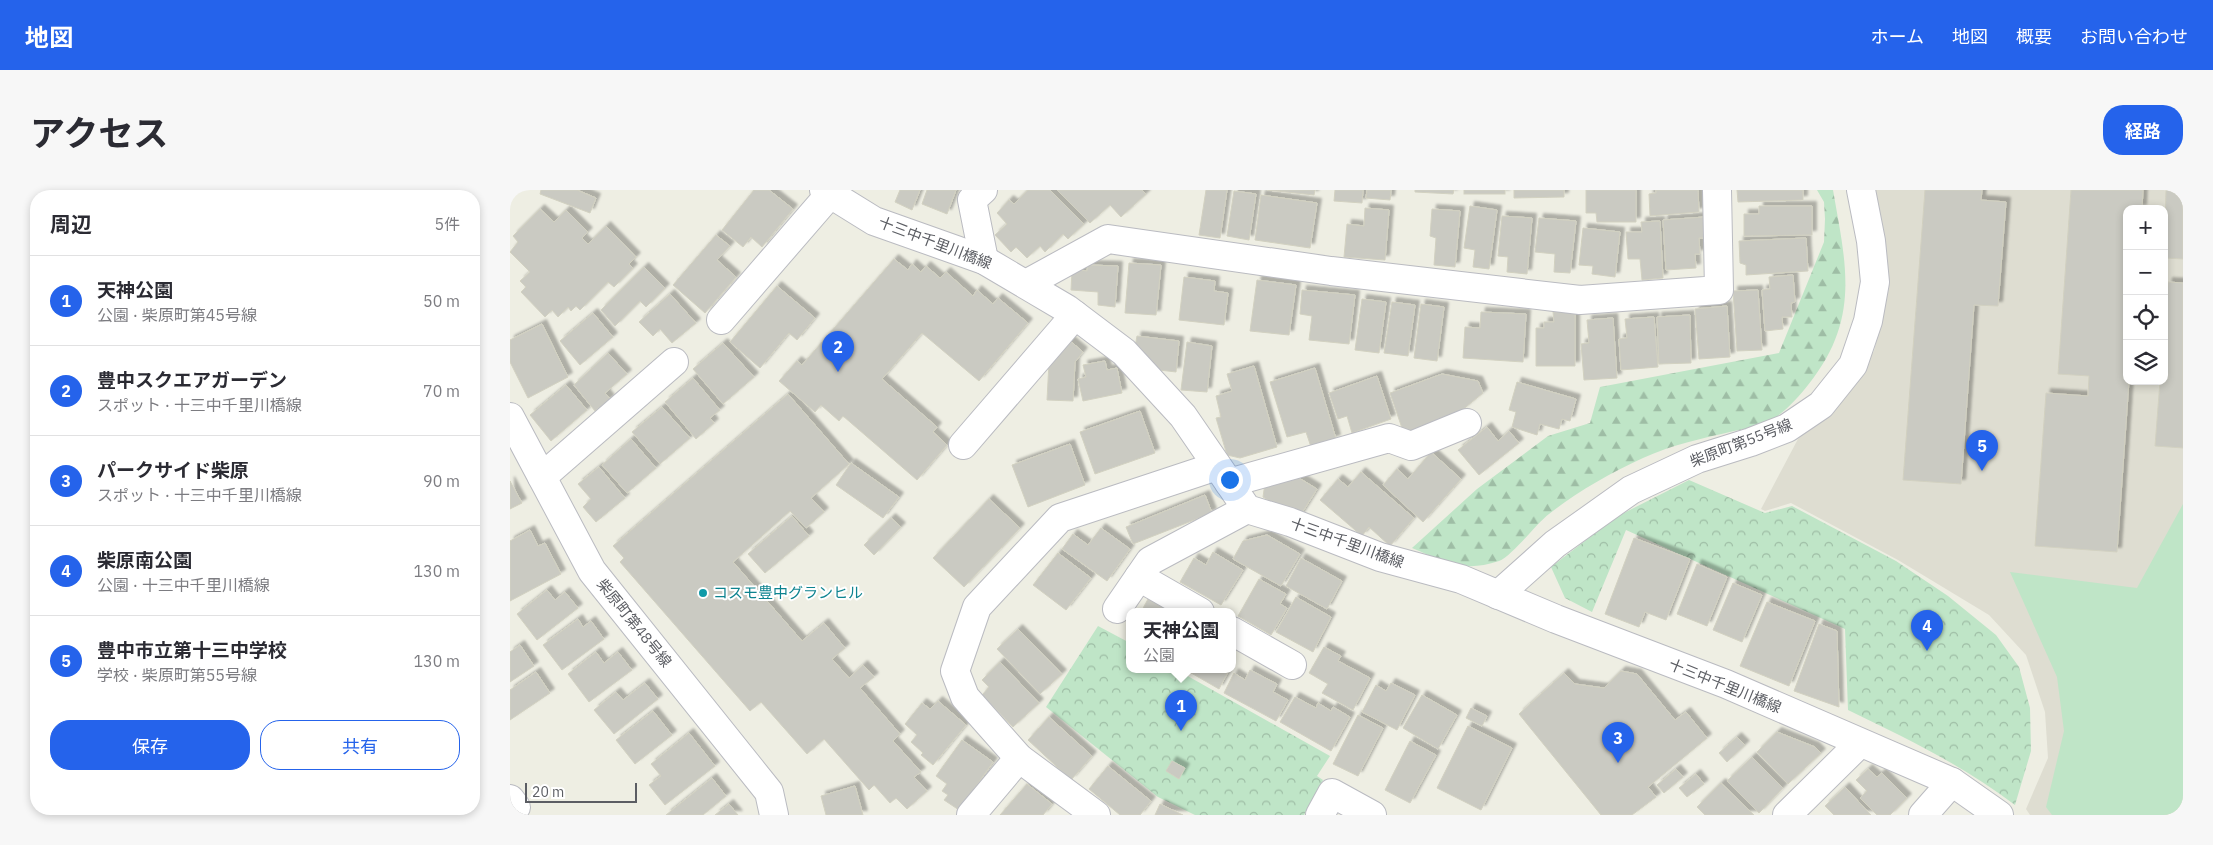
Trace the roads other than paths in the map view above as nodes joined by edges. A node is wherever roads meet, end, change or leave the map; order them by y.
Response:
1 (983, 190) edge
2 (1717, 190) edge
3 (1861, 190) edge
4 (827, 192) edge
5 (984, 260) junction
6 (1026, 284) junction
7 (1075, 315) junction
8 (721, 320) dead end
9 (674, 362) dead end
10 (510, 418) edge
11 (1467, 423) dead end
12 (962, 445) dead end
13 (1223, 474) junction
14 (542, 476) junction
15 (1247, 509) junction
16 (1140, 577) junction
17 (1498, 594) junction
18 (1193, 608) edge
19 (1117, 609) dead end
20 (1236, 633) edge
21 (1292, 665) dead end
22 (1860, 744) junction
23 (1019, 758) junction
24 (1952, 782) junction
25 (510, 798) edge
26 (510, 812) edge
27 (774, 815) edge
28 (971, 815) edge
29 (1096, 815) edge
30 (1320, 815) edge
31 (1372, 815) edge
32 (1787, 815) edge
33 (1923, 815) edge
34 (1999, 815) edge

1 - 5 street
2 - 6 street
3 - 17 street, 柴原町第55号線
4 - 5 street, 十三中千里川橋線
4 - 8 street
5 - 6 street, 十三中千里川橋線
6 - 7 street, 十三中千里川橋線
7 - 12 street
7 - 13 street, 十三中千里川橋線
9 - 14 street
10 - 14 street, 柴原町第48号線
11 - 13 street
13 - 15 street, 十三中千里川橋線
13 - 23 street
14 - 27 street, 柴原町第48号線
15 - 16 street
15 - 17 street, 十三中千里川橋線
16 - 18 street
16 - 19 street
17 - 22 street, 十三中千里川橋線
20 - 21 street
22 - 24 street, 十三中千里川橋線
22 - 32 street
23 - 28 street
23 - 29 street
24 - 33 street
24 - 34 street, 十三中千里川橋線
25 - 26 street
30 - 31 street

